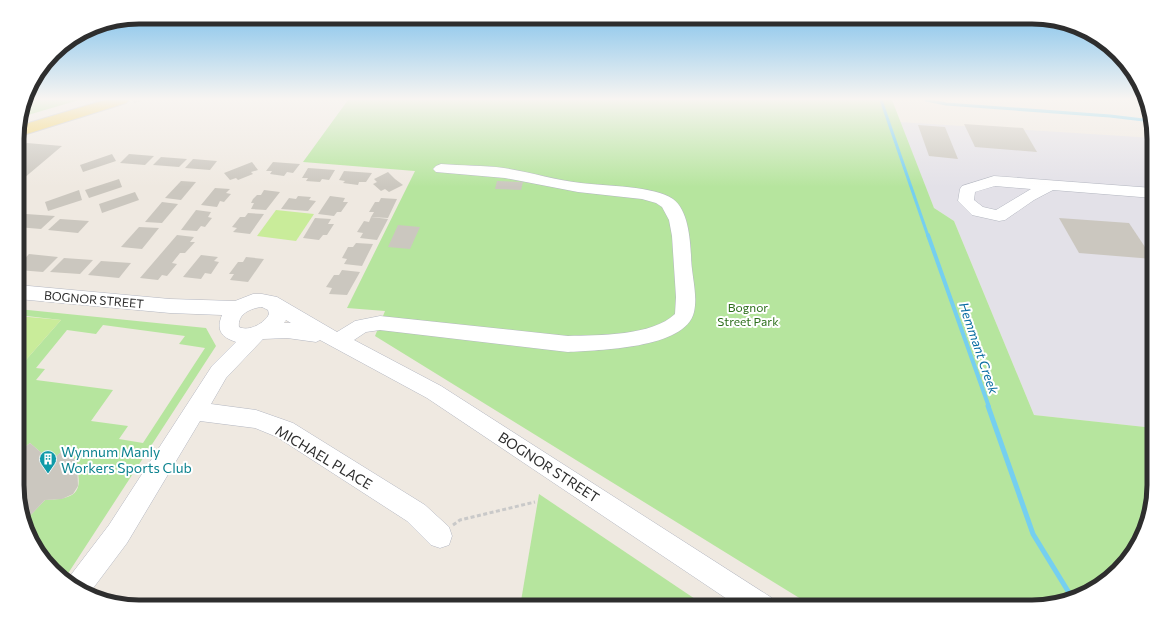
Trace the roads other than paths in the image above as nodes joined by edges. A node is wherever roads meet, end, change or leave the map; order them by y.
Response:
1 (441, 169) dead end
2 (1052, 185) dead end
3 (1147, 193) edge
4 (24, 293) edge
5 (170, 306) junction
6 (277, 306) junction
7 (238, 308) junction
8 (229, 328) junction
9 (261, 333) junction
10 (334, 340) junction
11 (219, 372) junction
12 (194, 411) junction
13 (440, 536) road end
14 (80, 584) edge
15 (753, 600) edge

1 - 10 street
2 - 3 street
4 - 5 street, BOGNOR STREET
5 - 7 street, BOGNOR STREET
5 - 8 street, BOGNOR STREET
6 - 7 street, BOGNOR STREET
6 - 9 street
6 - 10 street, BOGNOR STREET
7 - 8 street
8 - 9 street, BOGNOR STREET
8 - 11 street
9 - 10 street, BOGNOR STREET
9 - 11 street
10 - 15 street, BOGNOR STREET
11 - 12 street
12 - 13 street, MICHAEL PLACE
12 - 14 street

